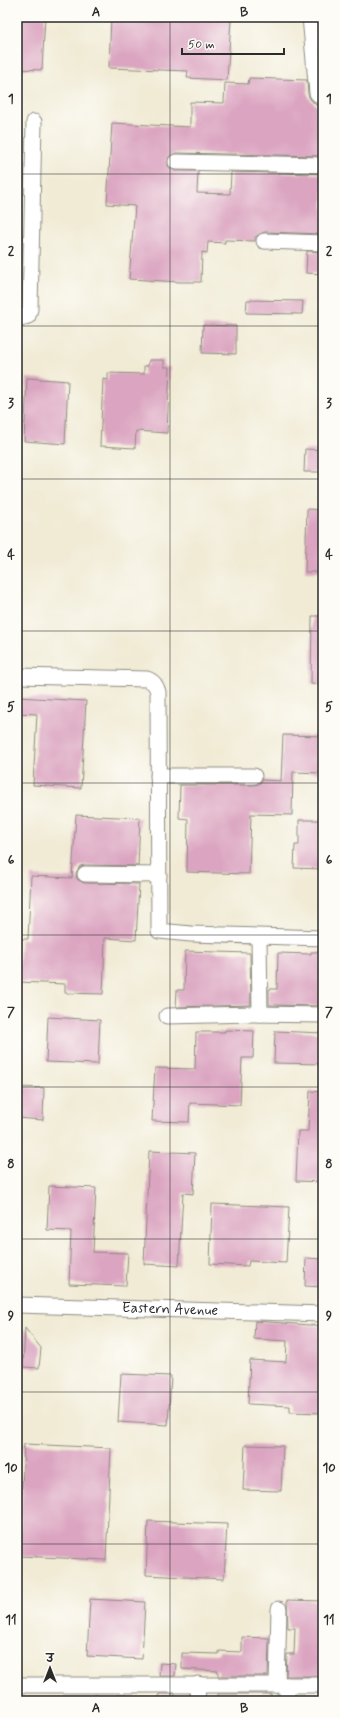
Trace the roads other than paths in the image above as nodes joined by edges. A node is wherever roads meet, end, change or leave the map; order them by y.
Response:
1 (310, 17) edge
2 (323, 99) edge
3 (34, 122) dead end
4 (176, 162) dead end
5 (323, 165) edge
6 (264, 242) dead end
7 (323, 243) edge
8 (17, 319) edge
9 (17, 676) edge
10 (158, 776) junction
11 (254, 776) dead end
12 (85, 874) dead end
13 (159, 875) junction
14 (260, 937) junction
15 (323, 938) edge
16 (260, 1014) junction
17 (323, 1015) edge
18 (167, 1016) dead end
19 (17, 1305) edge
20 (323, 1314) edge
21 (279, 1609) dead end
22 (198, 1684) junction
23 (17, 1685) edge
24 (282, 1685) junction
25 (323, 1685) edge
26 (197, 1701) edge
27 (287, 1701) edge

1 - 2 street
3 - 8 street
4 - 5 street
6 - 7 street
9 - 10 street
10 - 11 street
10 - 13 street
12 - 13 street
13 - 14 street
14 - 15 street
14 - 16 street
16 - 17 street
16 - 18 street
19 - 20 street, Eastern Avenue
21 - 24 street
22 - 23 street
22 - 24 street
22 - 26 street
24 - 25 street
24 - 27 street

